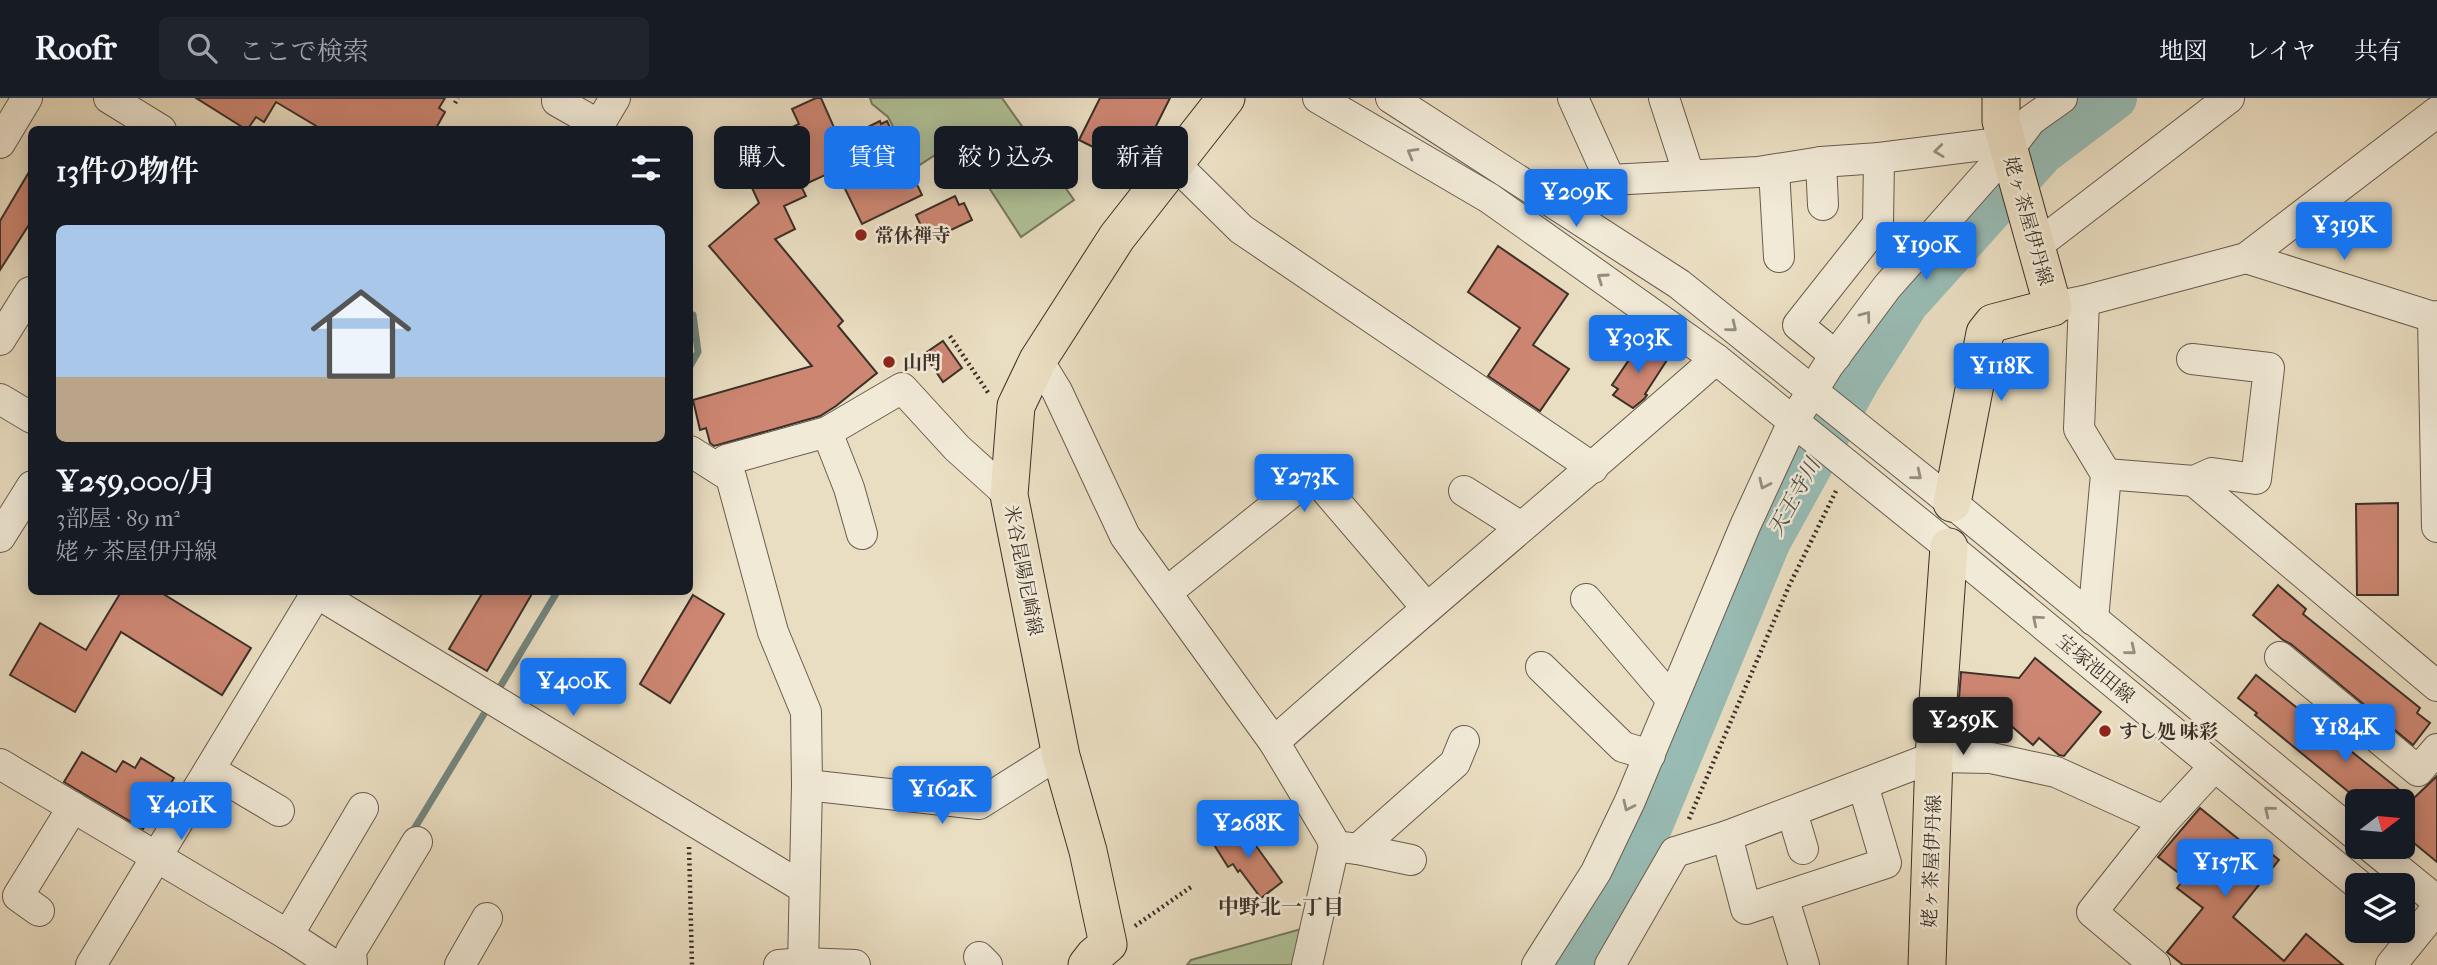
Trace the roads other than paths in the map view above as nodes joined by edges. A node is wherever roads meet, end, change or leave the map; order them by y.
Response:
1 (27, 98) edge
2 (109, 98) edge
3 (615, 98) edge
4 (1226, 98) edge
5 (1318, 98) edge
6 (1391, 98) edge
7 (1573, 98) edge
8 (1664, 98) edge
9 (2001, 98) edge
10 (2062, 98) edge
11 (2229, 98) edge
12 (557, 101) dead end
13 (2437, 112) edge
14 (154, 126) edge
15 (596, 126) edge
16 (599, 126) edge
17 (0, 143) edge
18 (1188, 146) edge
19 (2010, 151) junction
20 (1879, 158) junction
21 (1821, 162) junction
22 (1774, 170) junction
23 (1689, 175) junction
24 (1188, 177) edge
25 (1610, 180) junction
26 (1154, 189) edge
27 (1559, 205) junction
28 (1823, 205) dead end
29 (1878, 224) junction
30 (2036, 246) junction
31 (1779, 257) dead end
32 (2246, 258) junction
33 (1907, 265) junction
34 (28, 295) edge
35 (2069, 304) junction
36 (2435, 317) edge
37 (0, 340) edge
38 (1836, 356) junction
39 (1716, 359) junction
40 (2192, 359) dead end
41 (1038, 360) junction
42 (1816, 393) junction
43 (0, 399) edge
44 (28, 416) edge
45 (1797, 425) junction
46 (827, 432) junction
47 (693, 453) edge
48 (716, 467) junction
49 (1592, 468) junction
50 (2106, 474) junction
51 (2194, 481) junction
52 (1464, 491) dead end
53 (28, 492) edge
54 (1009, 495) junction
55 (1952, 503) junction
56 (1521, 527) junction
57 (2437, 527) edge
58 (862, 534) dead end
59 (0, 537) edge
60 (1949, 547) junction
61 (1167, 592) junction
62 (314, 595) edge
63 (321, 595) edge
64 (1426, 607) junction
65 (1591, 610) dead end
66 (2094, 620) junction
67 (2280, 657) dead end
68 (1541, 667) dead end
69 (2437, 686) edge
70 (1672, 700) junction
71 (1274, 741) junction
72 (1464, 741) dead end
73 (2437, 749) edge
74 (1650, 755) junction
75 (1061, 756) junction
76 (1934, 757) junction
77 (0, 764) edge
78 (2214, 766) junction
79 (209, 770) junction
80 (807, 785) junction
81 (1863, 785) junction
82 (73, 807) junction
83 (363, 808) dead end
84 (279, 811) dead end
85 (1792, 812) junction
86 (2164, 821) junction
87 (2345, 826) edge
88 (1727, 836) junction
89 (417, 842) dead end
90 (1346, 847) junction
91 (1803, 849) dead end
92 (156, 858) junction
93 (2386, 859) edge
94 (1411, 860) dead end
95 (1931, 860) junction
96 (1886, 863) junction
97 (2345, 874) edge
98 (804, 888) junction
99 (1783, 897) junction
100 (19, 898) edge
101 (2437, 901) edge
102 (2437, 908) edge
103 (487, 918) dead end
104 (2419, 933) edge
105 (288, 935) junction
106 (1105, 958) edge
107 (795, 964) edge
108 (91, 965) edge
109 (334, 965) edge
110 (352, 965) edge
111 (460, 965) edge
112 (855, 965) edge
113 (1307, 965) edge
114 (1537, 965) edge
115 (1610, 965) edge
116 (1804, 965) edge
117 (1927, 965) edge
118 (2155, 965) edge
119 (2391, 965) edge

1 - 17 street
2 - 14 street
3 - 16 street
4 - 18 main road, 米谷昆陽尼崎線
39 -> 5 street, 宝塚池田線
6 - 27 street
7 - 25 street
8 - 23 street
9 - 19 main road, 姥ヶ茶屋伊丹線
10 - 19 street
11 - 30 street
12 - 15 street
13 - 32 street
19 -> 20 street
19 - 30 main road, 姥ヶ茶屋伊丹線
19 - 33 street
20 - 21 street
20 - 29 street
21 - 22 street
21 - 28 street
22 - 23 street
22 - 31 street
23 - 25 street
24 - 49 street
25 - 27 street
26 - 41 main road, 米谷昆陽尼崎線
27 -> 42 street
29 - 33 street
29 - 38 street
30 - 35 main road, 姥ヶ茶屋伊丹線
32 - 35 street
32 - 36 street
38 -> 33 street
34 - 37 street
35 - 50 street
35 - 55 main road, 姥ヶ茶屋伊丹線
36 - 57 street
38 - 42 street
39 - 45 street, 宝塚池田線
39 - 49 street
40 - 51 street
41 - 54 main road, 米谷昆陽尼崎線
41 - 61 street
42 - 45 street
42 -> 55 street
43 - 44 street
45 - 60 street, 宝塚池田線
45 -> 70 street
46 - 48 street
46 - 54 street
46 - 58 street
47 - 48 street
48 - 80 street
49 - 56 street
50 - 51 street
50 - 66 street
51 - 69 street
52 - 56 street
53 - 59 street
54 - 75 main road, 米谷昆陽尼崎線
55 - 66 street
56 - 64 street
60 - 76 main road, 姥ヶ茶屋伊丹線
78 -> 60 street, 宝塚池田線
61 - 64 street
61 - 71 street
62 - 79 street
63 - 98 street
64 - 71 street
65 - 70 street
66 -> 87 street
67 - 73 street
68 - 74 street
70 - 74 street
71 - 90 street
72 - 90 street
74 -> 114 street
75 - 80 street
75 - 106 main road, 米谷昆陽尼崎線
76 - 81 street
76 - 86 street
76 - 95 main road, 姥ヶ茶屋伊丹線
77 - 82 street
78 - 86 street
97 -> 78 street, 宝塚池田線
79 - 84 street
79 - 92 street
80 - 98 street
81 - 85 street
81 - 96 street
82 - 92 street
82 - 100 street
83 - 105 street
85 - 88 street
85 - 91 street
86 - 118 street
88 - 99 street
88 - 115 street
89 - 110 street
90 - 94 street
90 - 113 street
92 - 105 street
92 - 108 street
93 - 101 street
95 - 96 street
95 - 117 main road, 姥ヶ茶屋伊丹線
96 - 99 street
98 - 107 street
99 - 116 street
102 - 104 street
103 - 111 street
104 - 119 street
105 - 109 street
107 - 112 street

